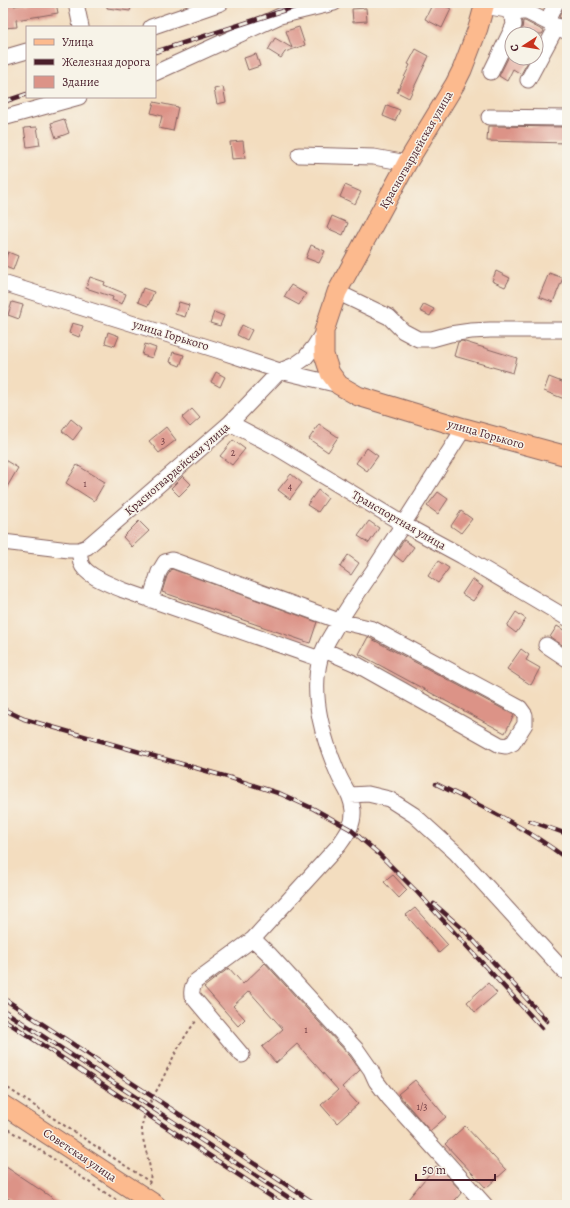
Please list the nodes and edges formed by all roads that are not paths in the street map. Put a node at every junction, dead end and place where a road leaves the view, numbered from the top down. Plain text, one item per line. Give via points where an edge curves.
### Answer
1 (76, 3) edge
2 (221, 3) edge
3 (334, 3) edge
4 (522, 3) edge
5 (556, 3) edge
6 (485, 4) edge
7 (510, 13) junction
8 (81, 26) edge
9 (154, 26) edge
10 (557, 26) edge
11 (26, 51) edge
12 (3, 58) edge
13 (491, 72) dead end
14 (156, 73) edge
15 (528, 80) dead end
16 (75, 98) edge
17 (489, 117) dead end
18 (3, 118) edge
19 (567, 118) edge
20 (299, 154) dead end
21 (407, 163) junction
22 (3, 283) edge
23 (337, 292) junction
24 (567, 330) edge
25 (324, 331) junction
26 (280, 371) junction
27 (339, 385) junction
28 (230, 423) junction
29 (464, 428) junction
30 (567, 456) edge
31 (403, 524) junction
32 (3, 542) edge
33 (79, 550) junction
34 (150, 600) junction
35 (567, 618) edge
36 (339, 621) junction
37 (546, 645) dead end
38 (322, 654) junction
39 (567, 659) edge
40 (350, 795) junction
41 (253, 939) junction
42 (564, 971) dead end
43 (242, 1055) dead end
44 (3, 1105) edge
45 (147, 1197) edge
46 (485, 1205) edge

1 - 8 lane
2 - 9 lane
3 - 14 lane via 280,16
4 - 7 lane
5 - 10 lane
6 - 7 lane
6 - 21 main road, Красногвардейская улица via 462,70
7 - 10 lane via 527,12
7 - 13 lane via 514,24
10 - 15 lane
11 - 12 lane
16 - 18 lane
17 - 19 lane
20 - 21 lane via 374,157
21 - 23 main road, Красногвардейская улица
22 - 26 lane, улица Горького
23 - 24 lane via 389,317 403,331 418,339 432,339 471,331
23 - 25 main road, улица Горького
25 - 26 lane, Красногвардейская улица via 305,358
25 - 27 main road, улица Горького via 324,355 330,373
26 - 27 lane, улица Горького
26 - 28 lane, Красногвардейская улица
27 - 29 main road, улица Горького via 358,396
28 - 31 lane, Транспортная улица via 276,447
28 - 33 lane, Красногвардейская улица via 87,547
29 - 30 main road, улица Горького
29 - 31 lane
31 - 35 lane, Транспортная улица
31 - 36 lane
32 - 33 lane
33 - 34 lane via 81,564 87,572
34 - 36 lane via 159,572 165,562 172,560
34 - 38 lane
36 - 38 lane
36 - 38 lane via 373,629 520,708 525,715 525,724 514,743 500,745 356,664
37 - 39 lane
38 - 40 lane via 317,689 318,706 327,746
40 - 41 lane via 353,811 350,829 339,845
40 - 42 lane via 368,794 389,799 414,815 456,853
41 - 43 lane via 196,980 191,990 192,996
41 - 46 lane via 357,1050 390,1098
44 - 45 main road, Советская улица

